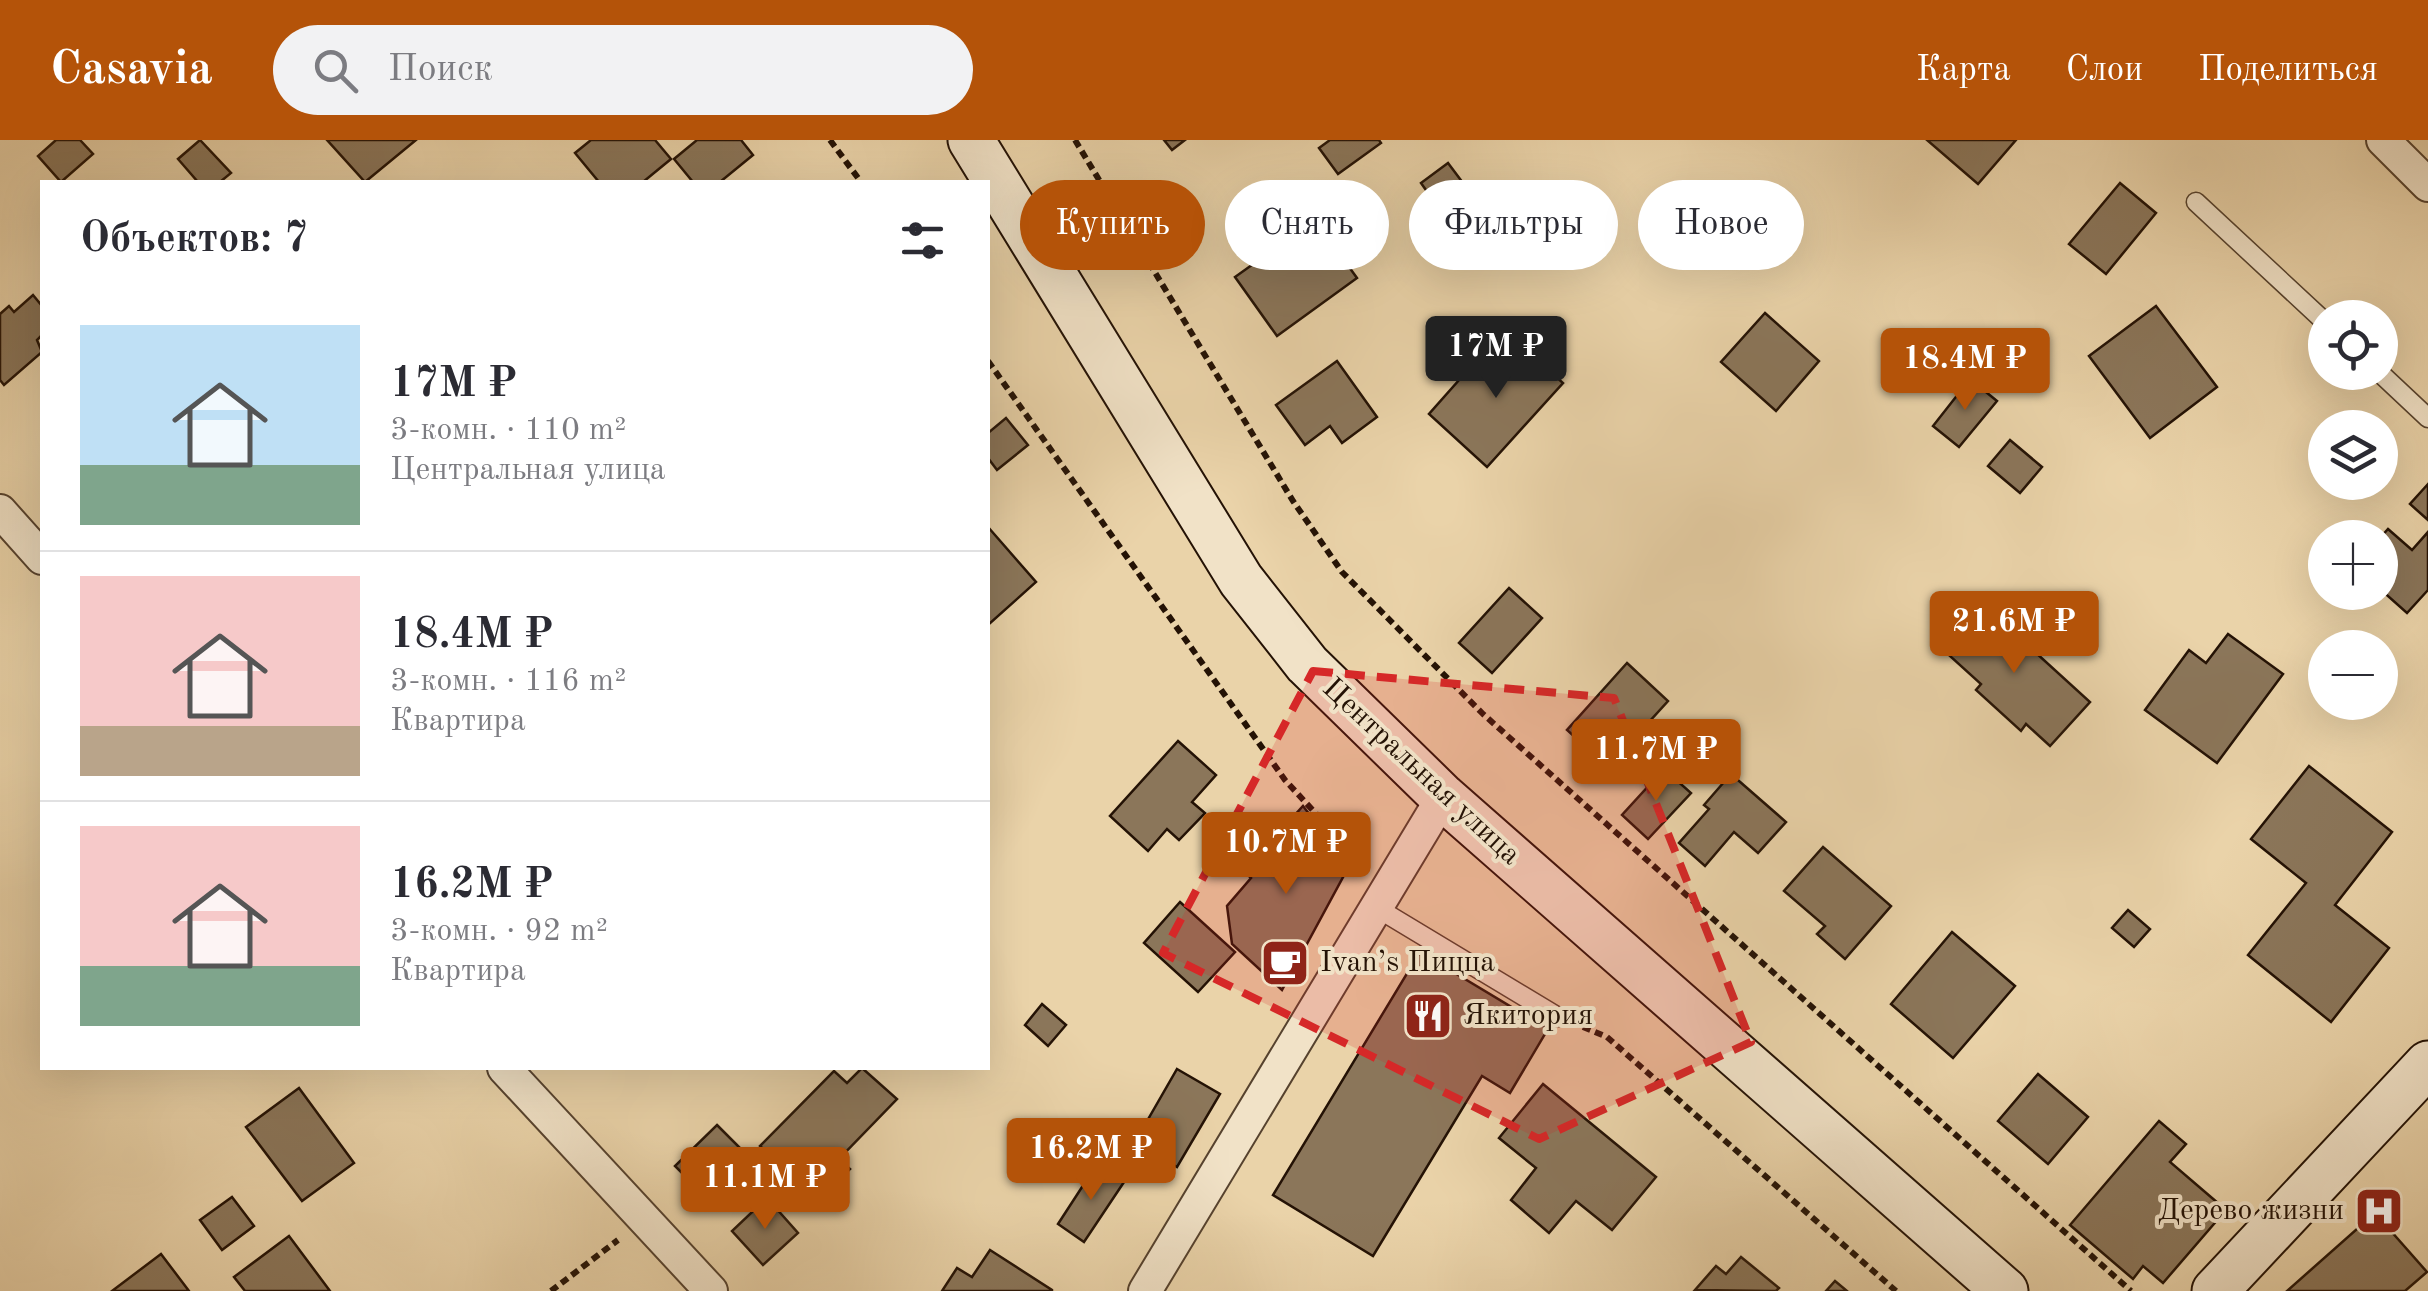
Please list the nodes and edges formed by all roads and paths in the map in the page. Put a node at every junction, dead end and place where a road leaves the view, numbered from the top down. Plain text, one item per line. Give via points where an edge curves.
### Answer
1 (830, 140) edge
2 (971, 140) edge
3 (1074, 140) edge
4 (2384, 140) edge
5 (860, 180) edge
6 (2428, 185) edge
7 (2196, 202) dead end
8 (2308, 306) edge
9 (990, 364) edge
10 (2398, 389) edge
11 (2428, 418) edge
12 (0, 511) edge
13 (40, 556) edge
14 (1443, 798) junction
15 (1382, 900) junction
16 (1558, 1017) joint
17 (2428, 1064) edge
18 (506, 1070) edge
19 (644, 1221) junction
20 (552, 1291) edge
21 (711, 1291) edge
22 (1145, 1291) edge
23 (1896, 1291) edge
24 (2005, 1291) edge
25 (2130, 1291) edge
26 (2215, 1291) edge

1 - 5 path
2 - 14 main road, Центральная улица via 1241,580 1307,664
3 - 25 path via 1342,572 1483,714
4 - 6 street
7 - 8 lane
9 - 15 path via 1285,780
10 - 11 lane
12 - 13 street
14 - 15 street
14 - 24 main road, Центральная улица
15 - 16 lane
15 - 22 street
16 - 23 path via 1607,1037
17 - 26 main road
18 - 19 street
19 - 20 path
19 - 21 street

